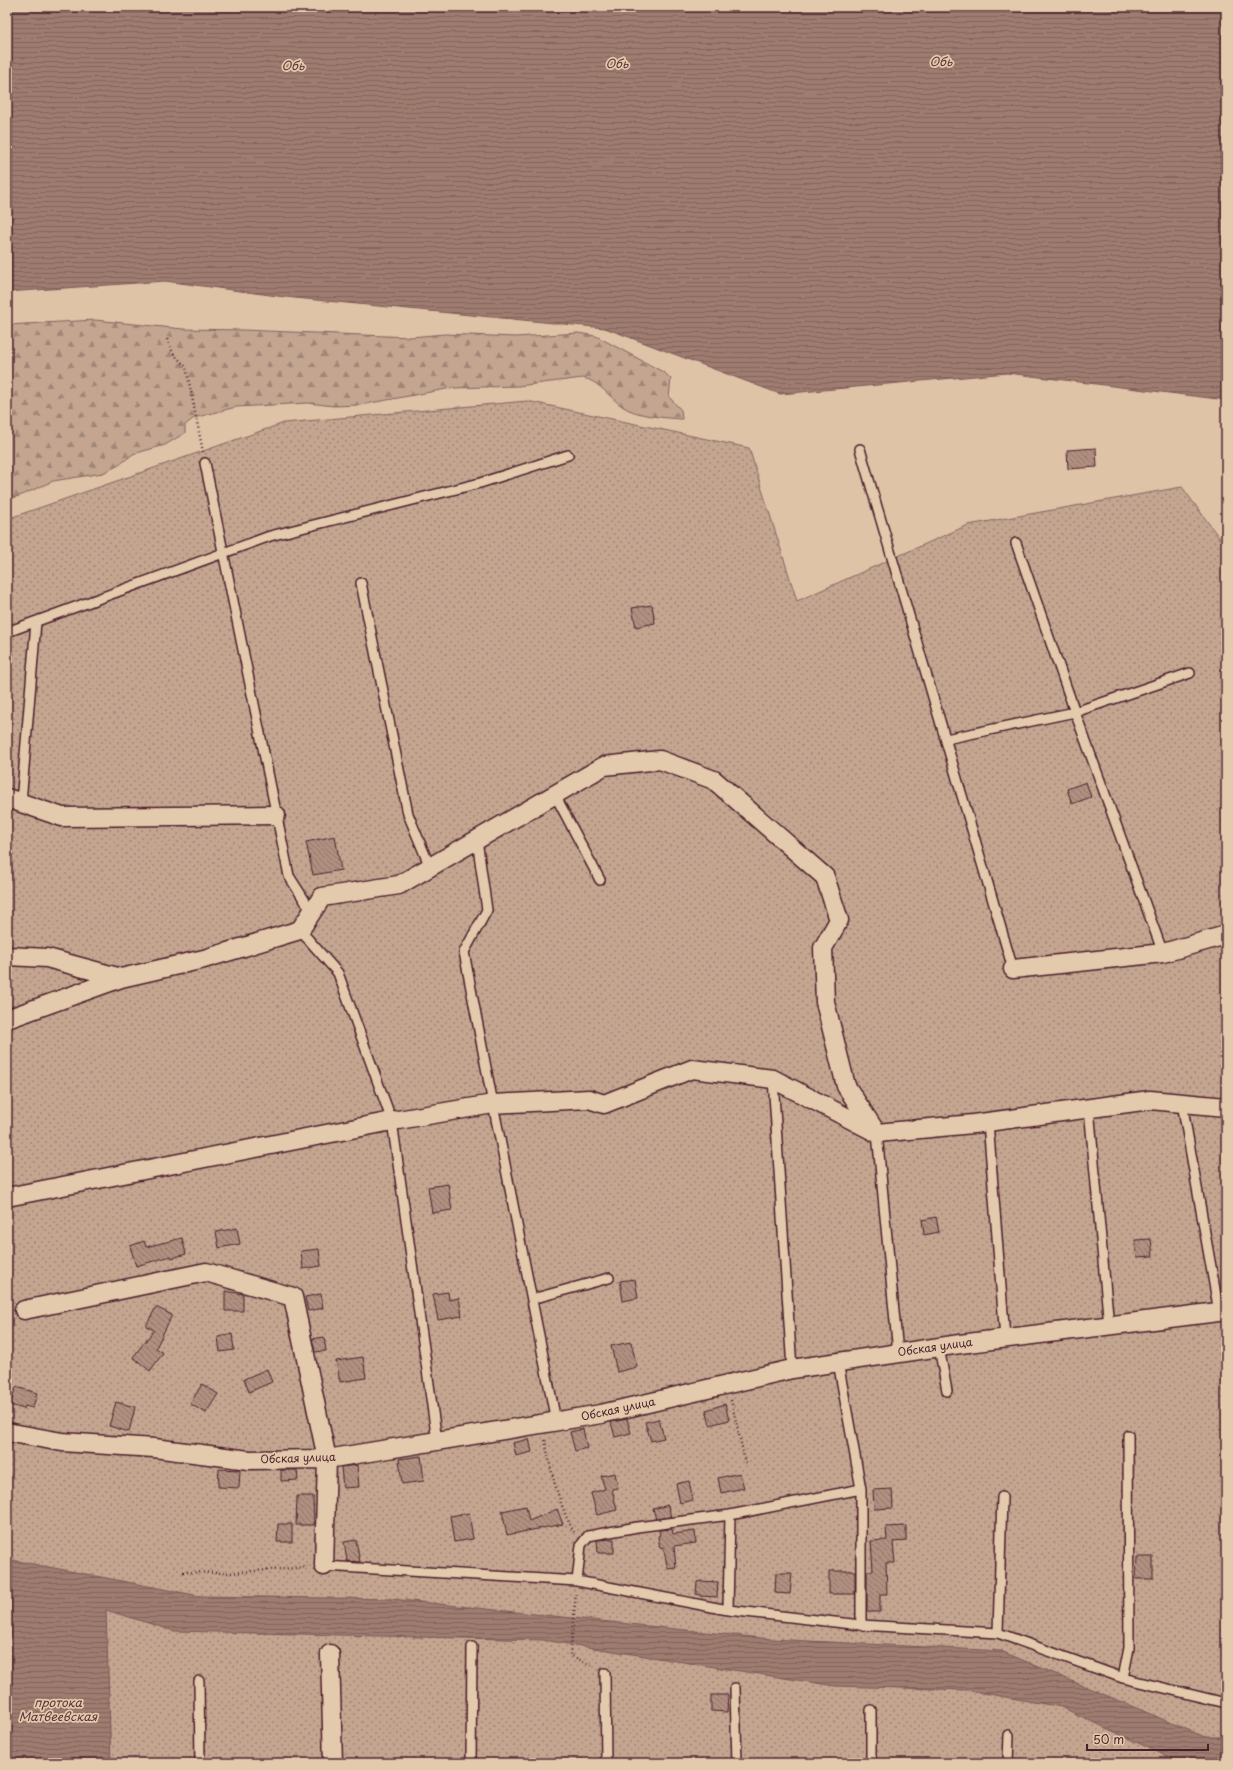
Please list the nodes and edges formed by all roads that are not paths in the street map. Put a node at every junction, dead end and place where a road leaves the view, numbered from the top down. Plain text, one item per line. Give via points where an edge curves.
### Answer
1 (860, 449) dead end
2 (568, 455) dead end
3 (205, 463) road end
4 (1016, 543) dead end
5 (224, 552) junction
6 (362, 583) dead end
7 (36, 622) junction
8 (7, 632) edge
9 (1190, 673) dead end
10 (1075, 712) junction
11 (946, 739) junction
12 (555, 795) junction
13 (14, 800) edge
14 (276, 815) junction
15 (477, 840) junction
16 (430, 868) junction
17 (600, 880) dead end
18 (312, 912) junction
19 (300, 930) junction
20 (1226, 935) edge
21 (1163, 952) junction
22 (7, 956) edge
23 (1014, 968) joint
24 (121, 978) junction
25 (7, 1019) edge
26 (773, 1079) junction
27 (1182, 1103) junction
28 (493, 1104) junction
29 (1226, 1107) edge
30 (1089, 1108) junction
31 (392, 1121) junction
32 (988, 1122) junction
33 (877, 1133) junction
34 (7, 1197) edge
35 (609, 1278) dead end
36 (532, 1300) junction
37 (24, 1310) dead end
38 (1222, 1312) edge
39 (1109, 1326) junction
40 (1005, 1338) junction
41 (939, 1347) junction
42 (898, 1353) junction
43 (838, 1362) junction
44 (792, 1368) junction
45 (947, 1391) dead end
46 (556, 1421) junction
47 (7, 1432) edge
48 (1128, 1435) dead end
49 (437, 1441) junction
50 (327, 1459) junction
51 (861, 1489) junction
52 (1002, 1497) dead end
53 (730, 1515) junction
54 (324, 1566) joint
55 (577, 1581) junction
56 (728, 1610) junction
57 (861, 1625) junction
58 (998, 1633) junction
59 (472, 1647) dead end
60 (330, 1654) dead end
61 (605, 1673) road end
62 (1123, 1678) junction
63 (199, 1680) dead end
64 (735, 1688) dead end
65 (1226, 1703) edge
66 (871, 1710) dead end
67 (1008, 1735) dead end
68 (200, 1763) edge
69 (333, 1763) edge
70 (472, 1763) edge
71 (606, 1763) edge
72 (737, 1763) edge
73 (871, 1763) edge
74 (1008, 1763) edge

1 - 11 lane
2 - 5 lane via 480,483 270,536
3 - 5 lane
4 - 10 lane
5 - 7 lane
5 - 14 lane
6 - 16 lane via 408,814
7 - 8 lane
7 - 13 lane
9 - 10 lane
10 - 11 lane
10 - 21 lane
11 - 23 lane
12 - 15 street
12 - 17 lane
12 - 33 street via 604,766 660,760 714,780 825,877 838,920 823,948 825,1002 846,1086
13 - 14 street via 62,817
14 - 18 lane via 289,876
15 - 16 street
15 - 28 lane via 487,910 464,952
16 - 18 street via 399,885 322,897
18 - 19 street
19 - 24 street via 204,959
19 - 31 lane via 338,973
20 - 21 street
21 - 23 street
22 - 24 street via 47,958
24 - 25 street
26 - 28 street via 692,1069 604,1104 589,1099
26 - 33 street
26 - 44 lane
27 - 29 street
27 - 30 street via 1150,1100
27 - 38 lane
28 - 31 street
28 - 36 lane
30 - 32 street
30 - 39 lane
31 - 34 street
31 - 49 lane
32 - 33 street
32 - 40 lane
33 - 42 lane
35 - 36 lane
36 - 46 lane
37 - 50 street via 206,1272 293,1297
38 - 39 street, Обская улица
39 - 40 street, Обская улица
40 - 41 street, Обская улица
41 - 42 street, Обская улица
41 - 45 lane
42 - 43 street, Обская улица
43 - 44 street, Обская улица
43 - 51 lane
44 - 46 street, Обская улица via 601,1414
46 - 49 street, Обская улица
47 - 50 street, Обская улица via 62,1442 154,1448 249,1460
48 - 62 lane via 1129,1648
49 - 50 street, Обская улица
50 - 54 street
51 - 53 lane
51 - 57 lane
52 - 58 lane
53 - 55 lane via 588,1536 581,1545
53 - 56 lane
54 - 55 lane
55 - 56 lane
56 - 57 lane
57 - 58 lane
58 - 62 lane
59 - 70 lane
60 - 69 street
61 - 71 lane
62 - 65 lane
63 - 68 lane
64 - 72 lane
66 - 73 lane
67 - 74 lane

